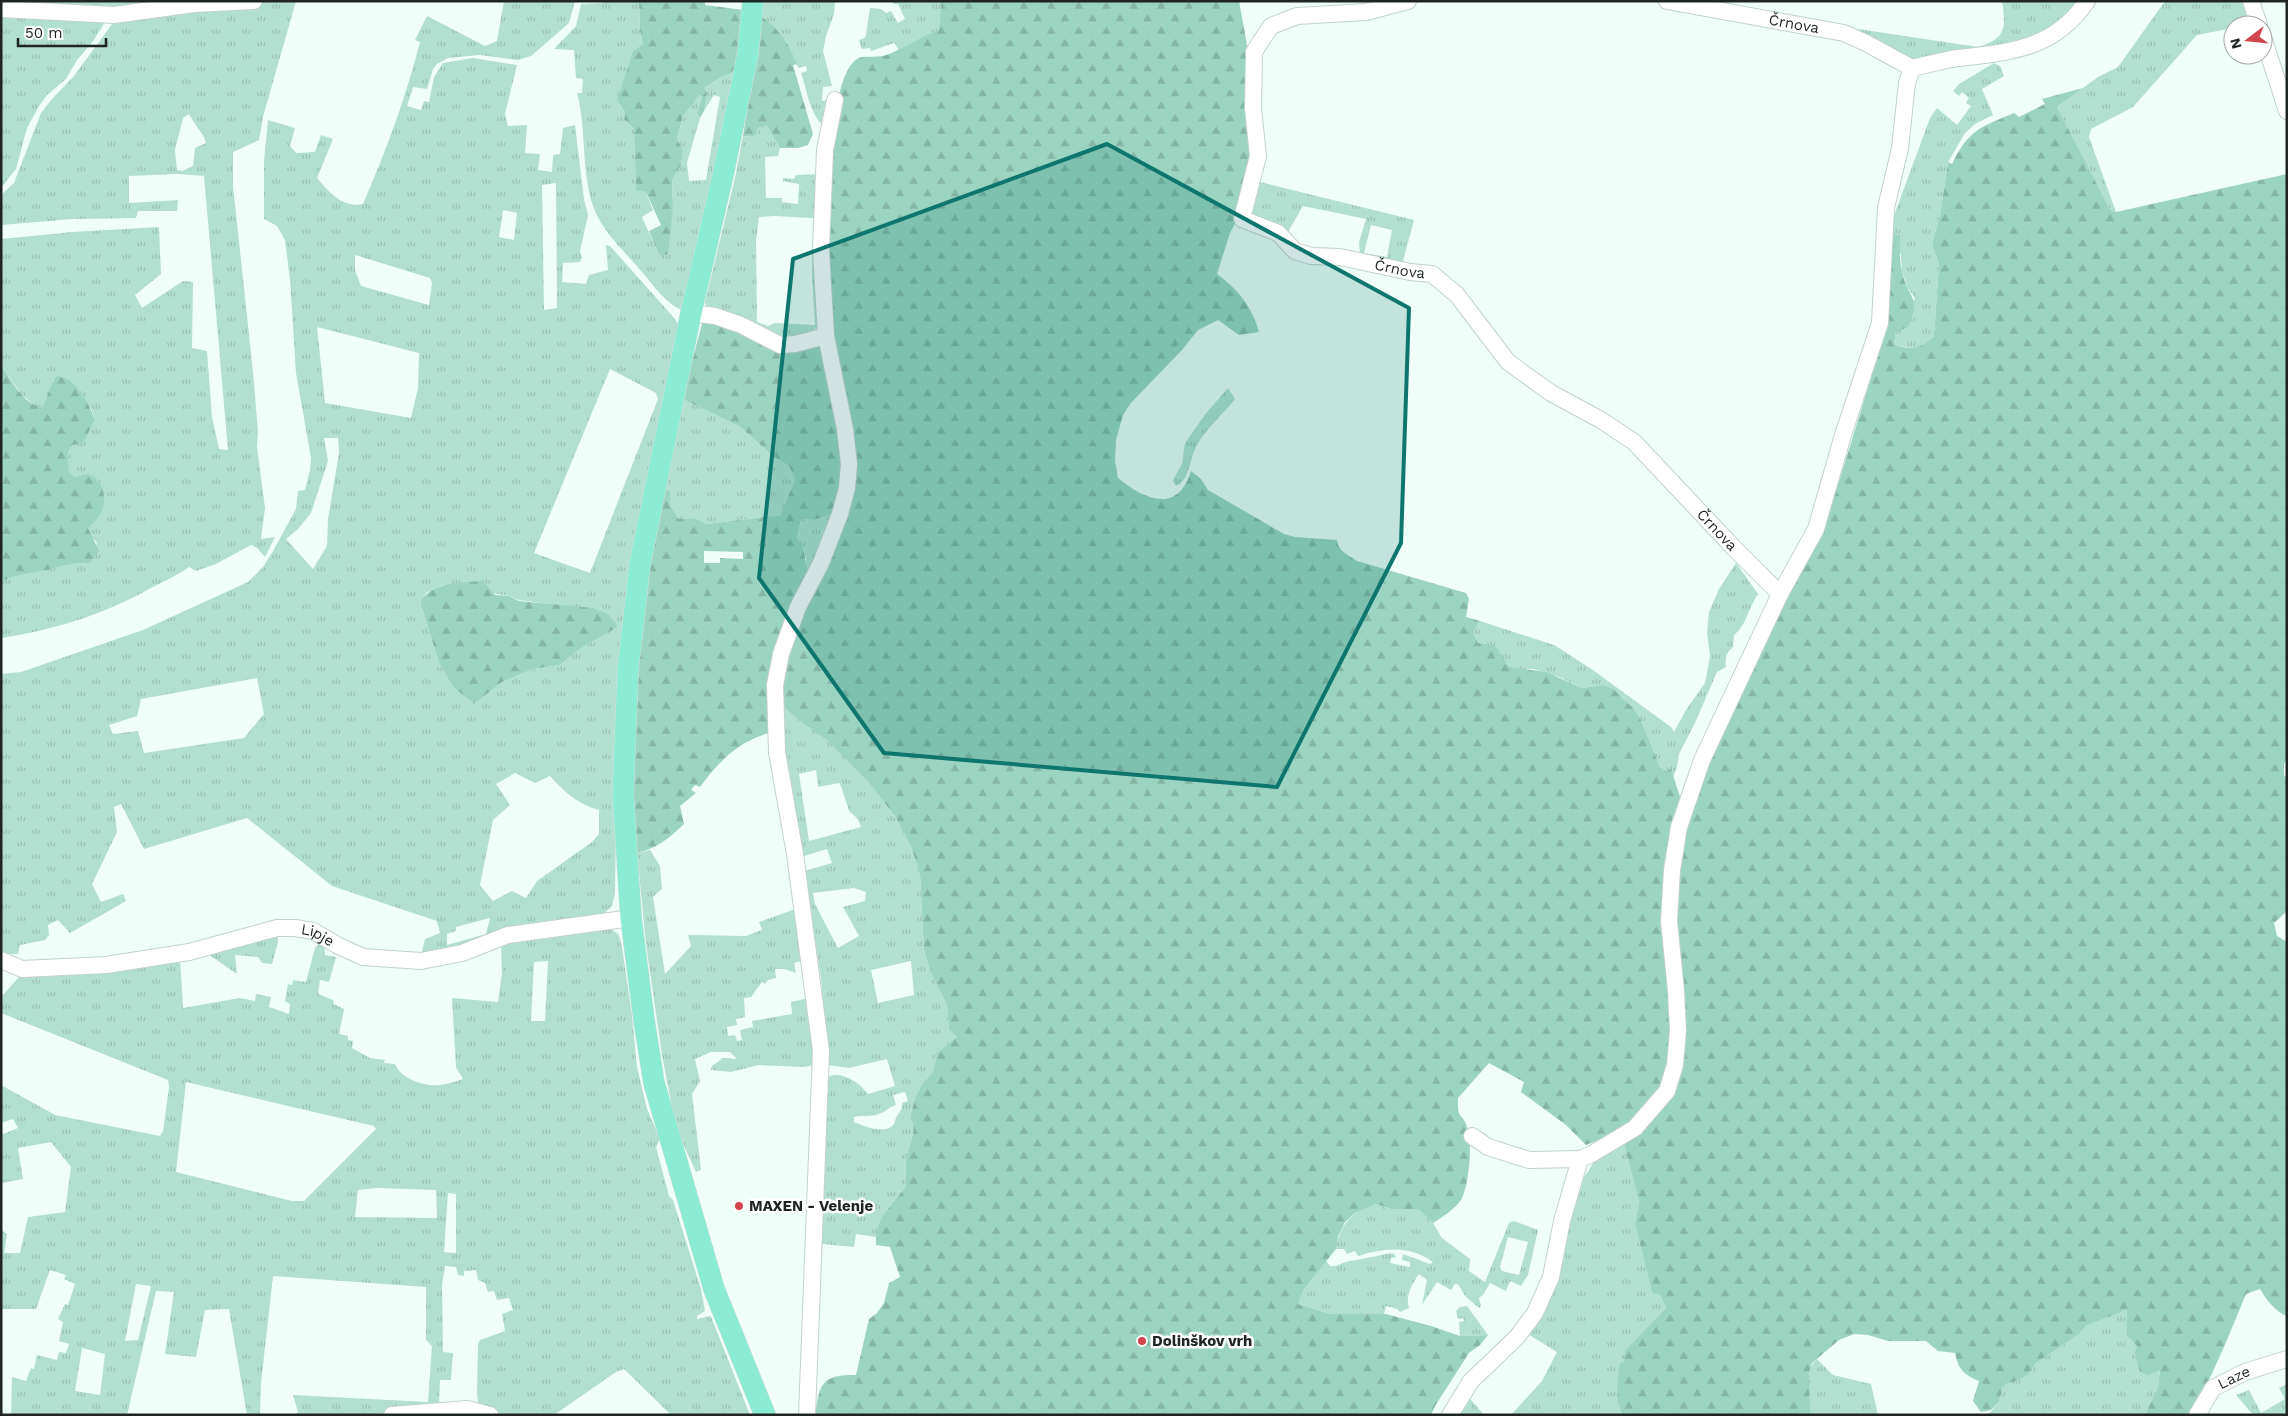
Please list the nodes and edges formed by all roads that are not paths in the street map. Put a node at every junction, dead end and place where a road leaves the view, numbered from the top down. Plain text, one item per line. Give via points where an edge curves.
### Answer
1 (254, 1) edge
2 (753, 1) edge
3 (1408, 1) edge
4 (1666, 1) edge
5 (2087, 1) edge
6 (2251, 1) edge
7 (1, 9) edge
8 (2256, 15) edge
9 (2272, 65) edge
10 (1912, 68) junction
11 (835, 100) dead end
12 (2287, 111) edge
13 (691, 313) junction
14 (826, 336) junction
15 (1780, 594) junction
16 (631, 918) junction
17 (1, 960) edge
18 (1472, 1136) dead end
19 (1580, 1158) junction
20 (2287, 1359) edge
21 (392, 1415) edge
22 (490, 1415) edge
23 (765, 1415) edge
24 (807, 1415) edge
25 (1450, 1415) edge
26 (2197, 1415) edge

1 - 7 street via 194,4 114,15
2 - 13 main road via 748,53
3 - 15 street, Črnova via 1366,12 1297,16 1271,26 1254,52 1253,108 1258,156 1242,219 1278,233 1295,251 1311,256 1340,257 1432,274 1457,295 1508,362 1551,393 1634,442
4 - 10 street, Črnova via 1844,33
5 - 10 street via 2077,16 2032,46
6 - 8 street
9 - 12 street
10 - 15 street via 1907,83 1900,148 1886,208 1880,323 1816,529
11 - 14 street via 825,150 820,250
13 - 14 street via 715,316 741,325 780,344 795,344
13 - 16 main road via 640,564 628,669 624,794
14 - 24 street via 845,429 849,464 847,488 822,563 798,607 781,654 775,685 777,752 795,854 821,1052
15 - 19 street via 1702,760 1679,827 1669,921 1678,1031 1675,1065 1667,1091 1635,1128
16 - 17 street, Lipje via 508,935 462,953 421,961 362,957 313,931 295,928 277,928 189,952 106,965 22,969
16 - 23 main road via 654,1083 714,1289
18 - 19 street via 1488,1147 1529,1160
19 - 25 street via 1550,1277 1535,1313 1517,1338 1471,1381
20 - 26 street, Laze via 2245,1372 2214,1388
21 - 22 street via 467,1409

